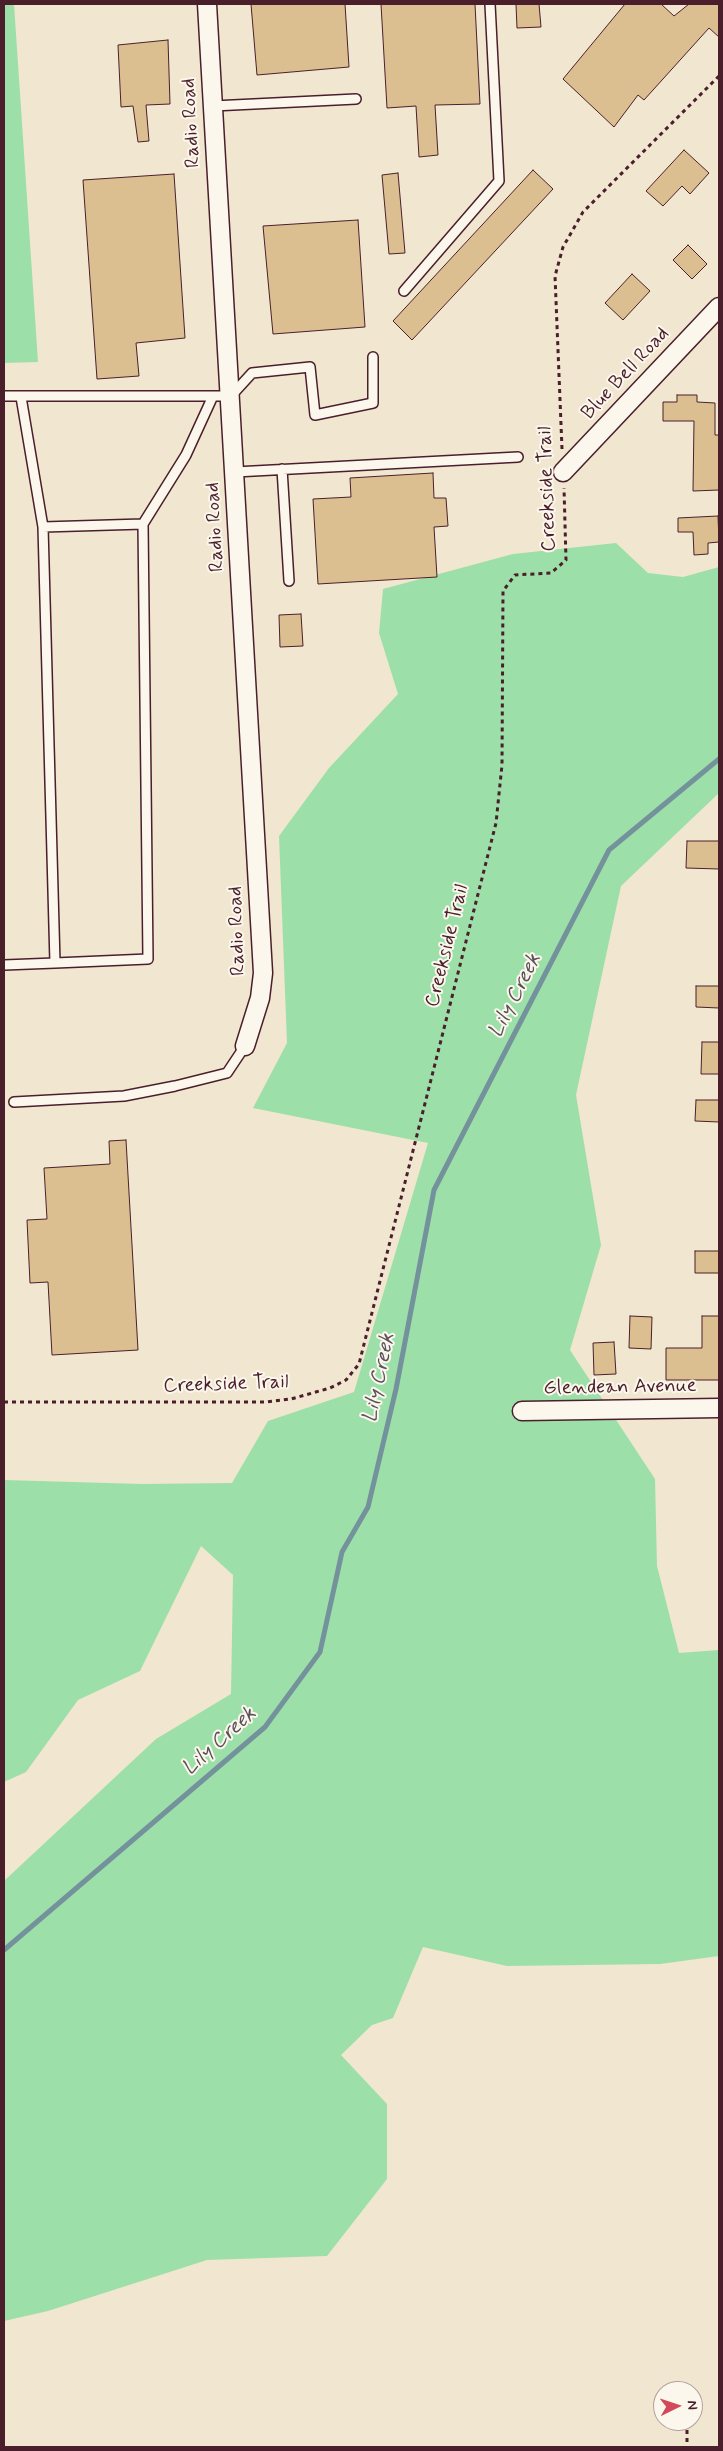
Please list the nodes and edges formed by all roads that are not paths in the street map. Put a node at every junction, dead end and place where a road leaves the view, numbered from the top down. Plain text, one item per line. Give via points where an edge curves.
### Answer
1 (207, 4) edge
2 (490, 4) edge
3 (356, 99) dead end
4 (213, 106) junction
5 (404, 291) dead end
6 (719, 306) edge
7 (373, 358) dead end
8 (4, 396) edge
9 (213, 396) junction
10 (230, 396) junction
11 (21, 397) junction
12 (518, 457) dead end
13 (282, 469) junction
14 (235, 472) junction
15 (563, 472) road end
16 (143, 524) junction
17 (43, 528) junction
18 (289, 581) dead end
19 (55, 963) junction
20 (4, 965) edge
21 (245, 1046) joint
22 (14, 1102) dead end
23 (719, 1408) edge
24 (522, 1411) dead end

1 - 4 street, Radio Road
2 - 5 lane via 499,181
3 - 4 lane
4 - 10 street, Radio Road
6 - 15 street, Blue Bell Road
7 - 10 lane via 373,403 315,415 310,367 252,373
8 - 11 lane
9 - 10 lane
9 - 11 lane
9 - 16 lane via 186,455
10 - 14 street, Radio Road
11 - 17 lane
12 - 13 lane
13 - 14 lane
13 - 18 lane
14 - 21 street, Radio Road via 262,973 260,998
16 - 17 lane
16 - 19 lane via 148,959
17 - 19 lane
19 - 20 lane
21 - 22 lane via 226,1073 175,1086 124,1096
23 - 24 street, Glendean Avenue

